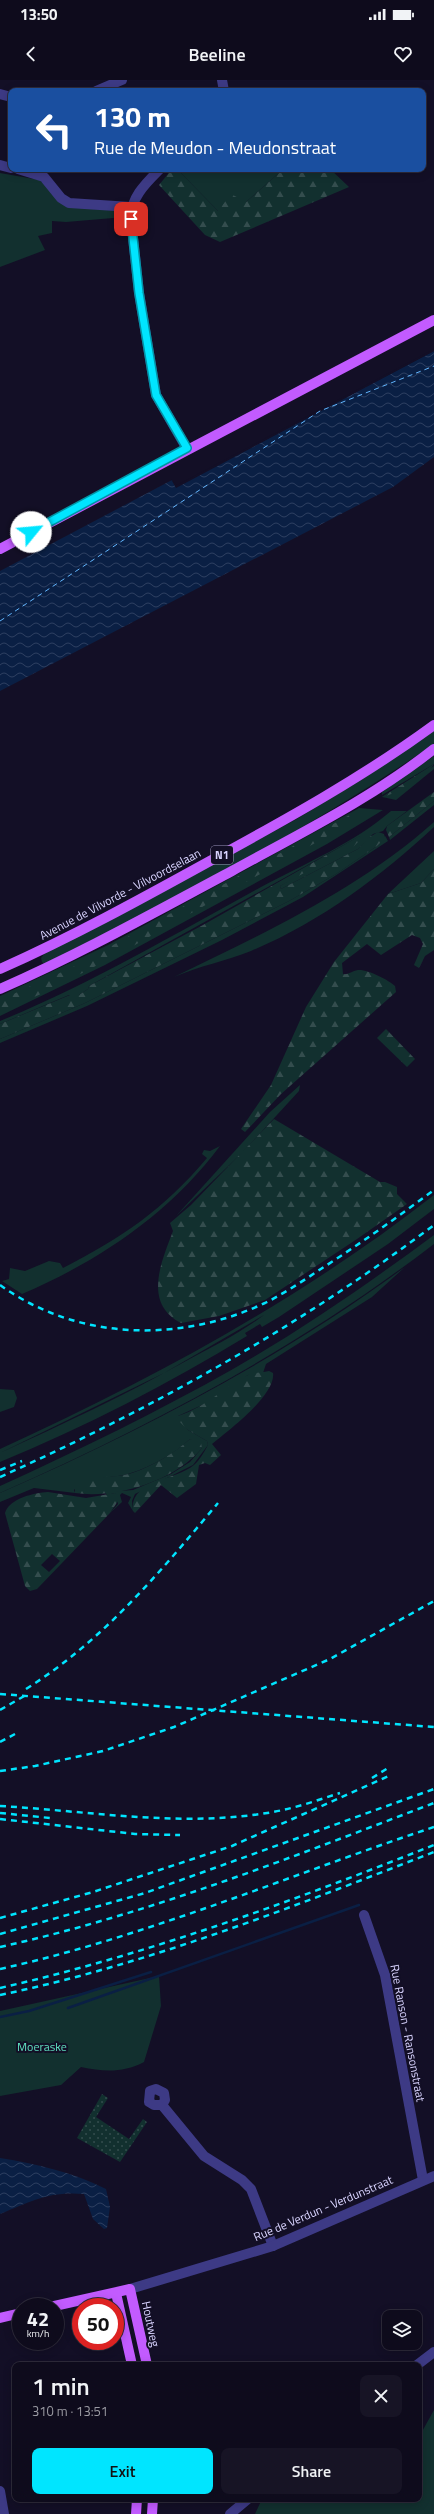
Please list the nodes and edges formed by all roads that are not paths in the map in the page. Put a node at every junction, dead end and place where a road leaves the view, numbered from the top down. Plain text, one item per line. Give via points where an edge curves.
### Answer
1 (122, 80) edge
2 (103, 88) edge
3 (31, 172) edge
4 (157, 172) edge
5 (131, 207) junction
6 (434, 320) edge
7 (187, 448) junction
8 (0, 549) edge
9 (434, 725) edge
10 (434, 749) edge
11 (0, 969) edge
12 (0, 989) edge
13 (364, 1915) dead end
14 (162, 2105) dead end
15 (434, 2176) edge
16 (423, 2180) junction
17 (273, 2246) junction
18 (130, 2290) junction
19 (116, 2293) junction
20 (64, 2304) edge
21 (12, 2315) edge
22 (0, 2318) edge
23 (434, 2352) edge
24 (131, 2362) edge
25 (146, 2362) edge
26 (421, 2362) edge
27 (0, 2491) edge
28 (137, 2502) edge
29 (153, 2502) edge
30 (244, 2502) edge
31 (4, 2514) edge
32 (136, 2514) edge
33 (152, 2514) edge
34 (230, 2514) edge

1 - 2 street
3 - 5 street via 49,181 61,198 69,203
4 - 5 street
5 - 7 street via 138,286 156,395
6 - 7 main road
7 - 8 main road
9 - 11 main road, Avenue de Vilvorde - Vilvoordselaan / N1 via 363,774 282,822 83,930
10 - 12 main road, N1 via 341,812 107,938
13 - 16 street, Rue Ranson - Ransonstraat via 385,1975
14 - 17 street via 204,2156 242,2180 251,2189
15 - 16 street, Rue de Verdun - Verdunstraat
16 - 17 street, Rue de Verdun - Verdunstraat
17 - 18 street, Rue de Verdun - Verdunstraat
18 - 19 main road
18 - 25 main road, Houtweg
19 - 20 main road
19 - 24 main road
21 - 22 main road
23 - 26 street
27 - 31 street
28 - 32 main road
29 - 33 main road
30 - 34 street

